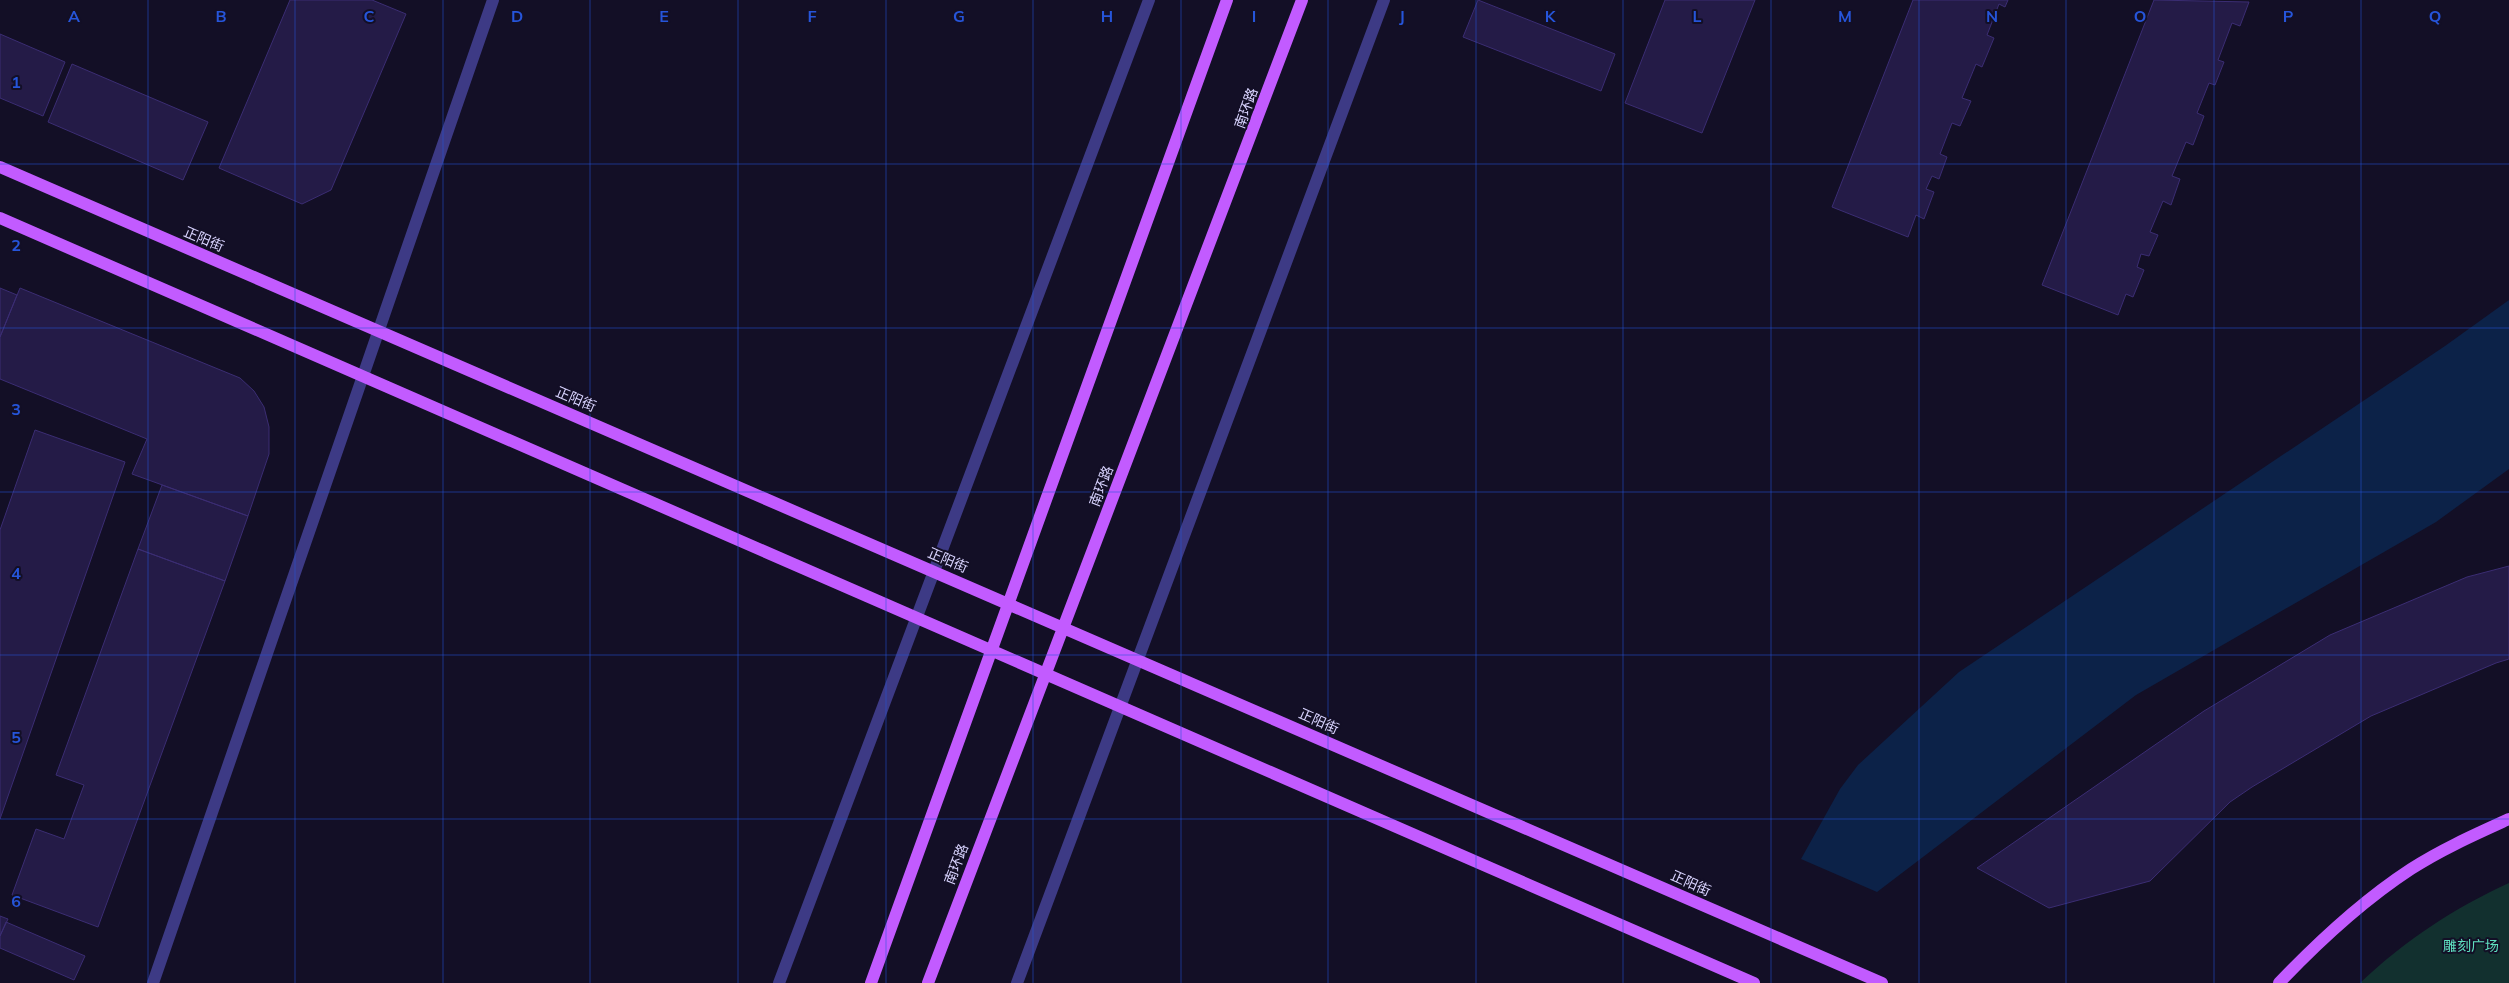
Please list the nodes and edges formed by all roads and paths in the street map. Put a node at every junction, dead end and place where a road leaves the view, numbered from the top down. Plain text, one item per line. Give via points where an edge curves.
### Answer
1 (493, 0) edge
2 (1149, 0) edge
3 (1227, 0) edge
4 (1302, 0) edge
5 (1384, 0) edge
6 (0, 167) edge
7 (0, 218) edge
8 (380, 331) junction
9 (363, 376) junction
10 (934, 571) junction
11 (1008, 602) junction
12 (916, 619) junction
13 (1064, 626) junction
14 (991, 651) junction
15 (1138, 659) junction
16 (1045, 674) junction
17 (1120, 706) junction
18 (2509, 819) edge
19 (153, 983) edge
20 (780, 983) edge
21 (871, 983) edge
22 (928, 983) edge
23 (1016, 983) edge
24 (1754, 983) edge
25 (1882, 983) edge
26 (2279, 983) edge

1 - 8 street
2 - 10 street
3 - 11 main road
4 - 13 main road, 南环路
5 - 15 street
6 - 8 main road, 正阳街
7 - 9 main road
8 - 9 street
8 - 10 main road, 正阳街
9 - 12 main road
9 - 19 street
10 - 11 main road, 正阳街
10 - 12 street
11 - 13 main road, 正阳街
11 - 14 main road
12 - 14 main road
12 - 20 street
13 - 15 main road, 正阳街
13 - 16 main road, 南环路
14 - 16 main road
14 - 21 main road
15 - 17 street
15 - 25 main road, 正阳街
16 - 17 main road
16 - 22 main road, 南环路
17 - 23 street
17 - 24 main road
18 - 26 main road via 2462,840 2411,869 2317,943

